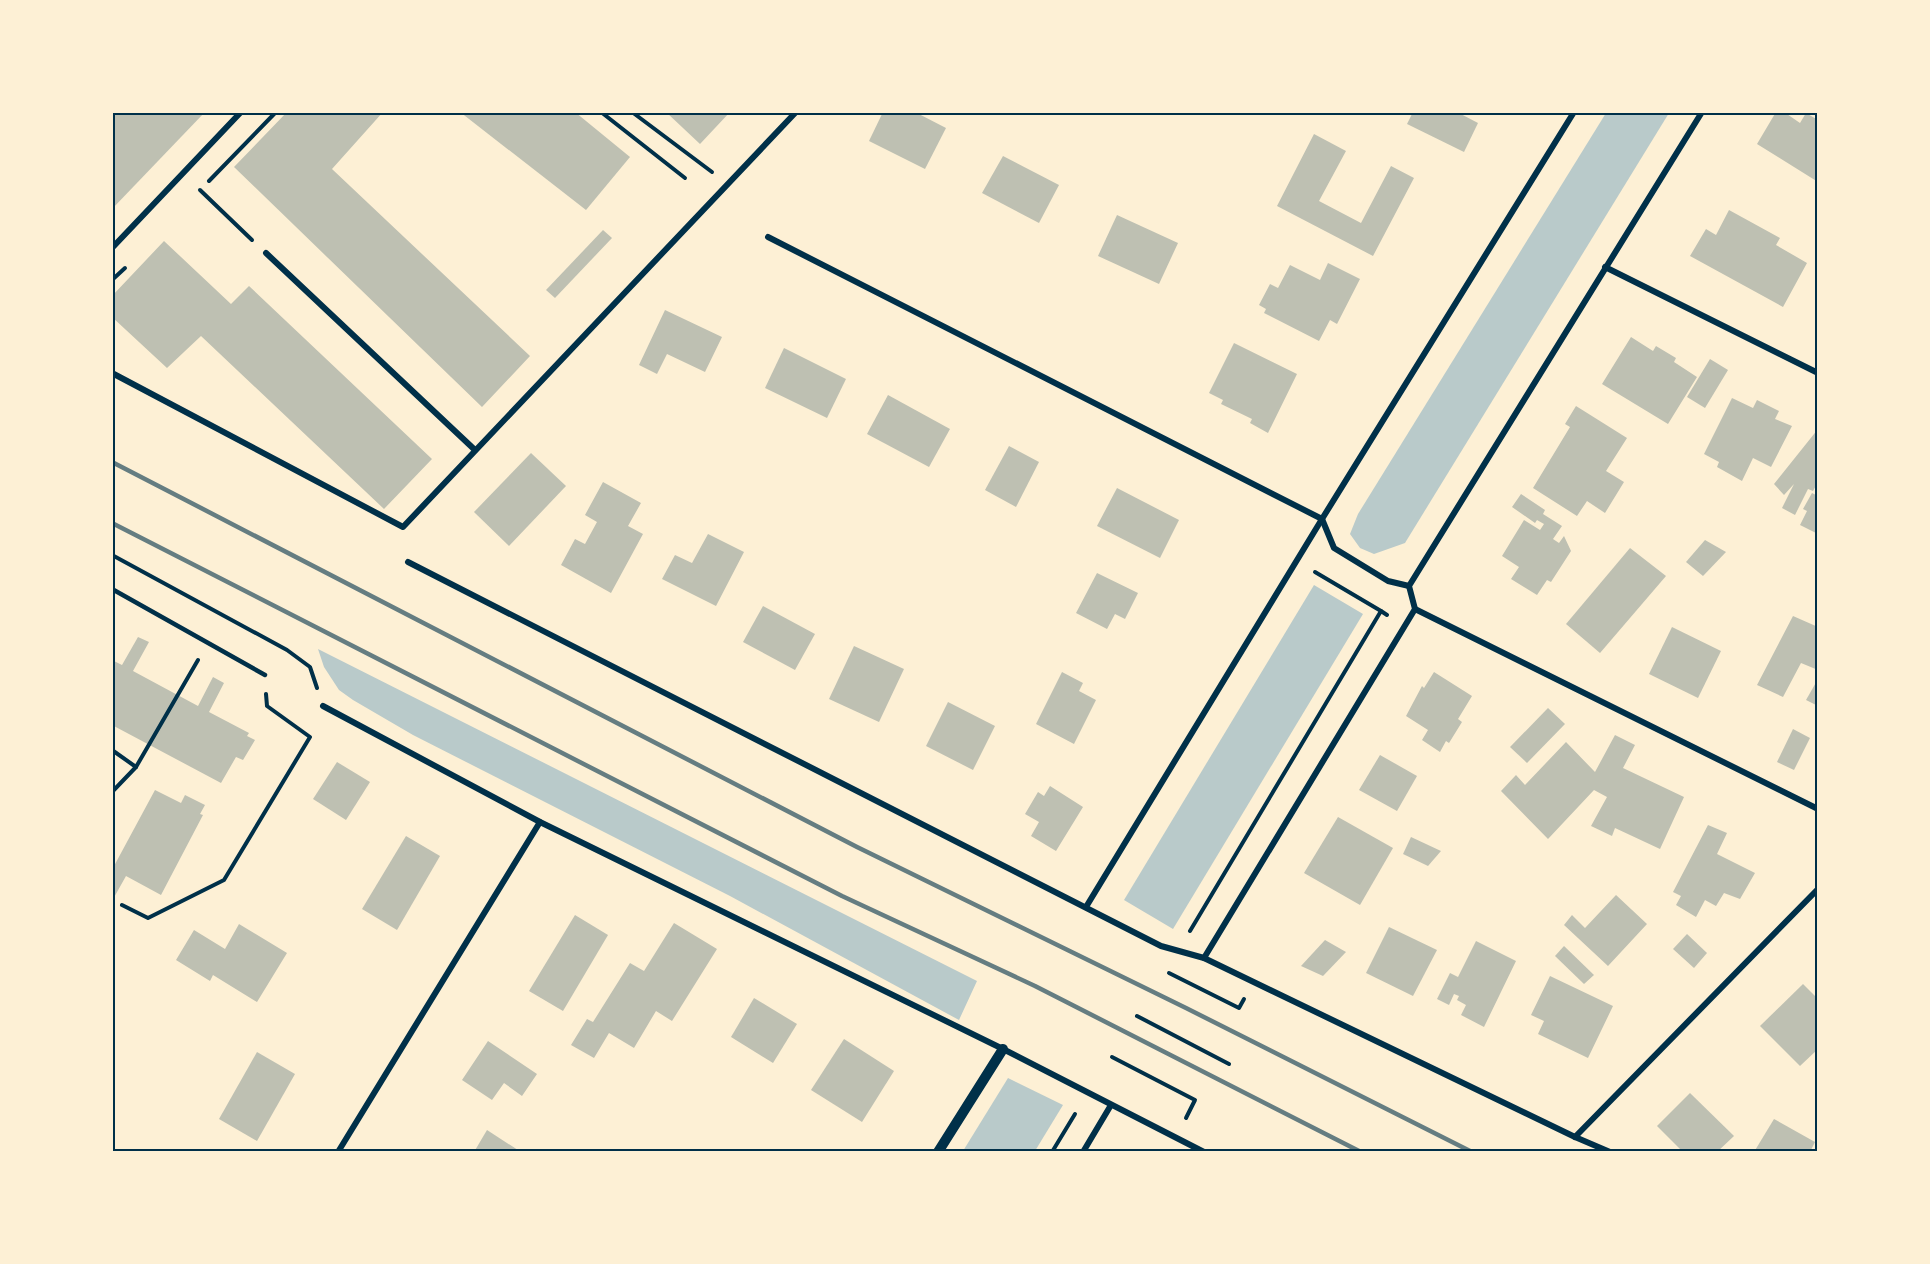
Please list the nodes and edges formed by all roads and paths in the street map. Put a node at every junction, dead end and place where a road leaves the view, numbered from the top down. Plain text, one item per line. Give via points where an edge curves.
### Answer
1 (241, 112) edge
2 (601, 112) edge
3 (632, 112) edge
4 (796, 112) edge
5 (1574, 112) edge
6 (1702, 112) edge
7 (685, 178) dead end
8 (727, 183) junction
9 (200, 190) dead end
10 (768, 237) dead end
11 (112, 248) edge
12 (266, 253) joint
13 (1605, 267) junction
14 (112, 373) edge
15 (1818, 373) edge
16 (475, 450) junction
17 (1322, 519) junction
18 (112, 555) edge
19 (1296, 561) junction
20 (408, 562) dead end
21 (1408, 586) junction
22 (112, 589) edge
23 (1415, 609) junction
24 (1381, 611) junction
25 (1405, 626) junction
26 (208, 644) junction
27 (265, 675) joint
28 (323, 705) joint
29 (112, 750) edge
30 (136, 767) junction
31 (112, 792) edge
32 (1818, 809) edge
33 (540, 822) junction
34 (1818, 889) edge
35 (122, 905) dead end
36 (1086, 908) junction
37 (1188, 934) dead end
38 (1204, 958) junction
39 (1166, 971) dead end
40 (1239, 1008) dead end
41 (1137, 1016) dead end
42 (1003, 1049) junction
43 (1112, 1057) dead end
44 (1229, 1064) dead end
45 (1195, 1100) dead end
46 (1112, 1105) junction
47 (1075, 1114) dead end
48 (1575, 1137) junction
49 (338, 1152) edge
50 (938, 1152) edge
51 (1052, 1152) edge
52 (1083, 1152) edge
53 (1204, 1152) edge
54 (1610, 1152) edge

1 - 11 street
2 - 7 path
3 - 8 path
4 - 8 street
5 - 17 street
6 - 13 street
8 - 16 street
9 - 12 path
10 - 17 street
12 - 16 street
13 - 15 street
13 - 21 street
14 - 16 street via 403,526
17 - 19 street
17 - 21 street via 1334,548 1388,580
18 - 28 path via 287,650 310,667
19 - 24 path
19 - 36 street
20 - 36 street
21 - 23 street
22 - 26 lane
23 - 25 street
23 - 32 street
24 - 25 path
24 - 37 path
25 - 38 street
26 - 27 lane
26 - 30 path
27 - 35 path via 267,706 310,737 224,880 148,918
28 - 33 street
29 - 30 path
30 - 31 path
33 - 42 street
33 - 49 street
34 - 48 street
36 - 38 street via 1161,946
38 - 48 street
39 - 40 path
41 - 44 path
42 - 46 street
42 - 50 street
43 - 45 path
46 - 52 street
46 - 53 street
47 - 51 path
48 - 54 street

